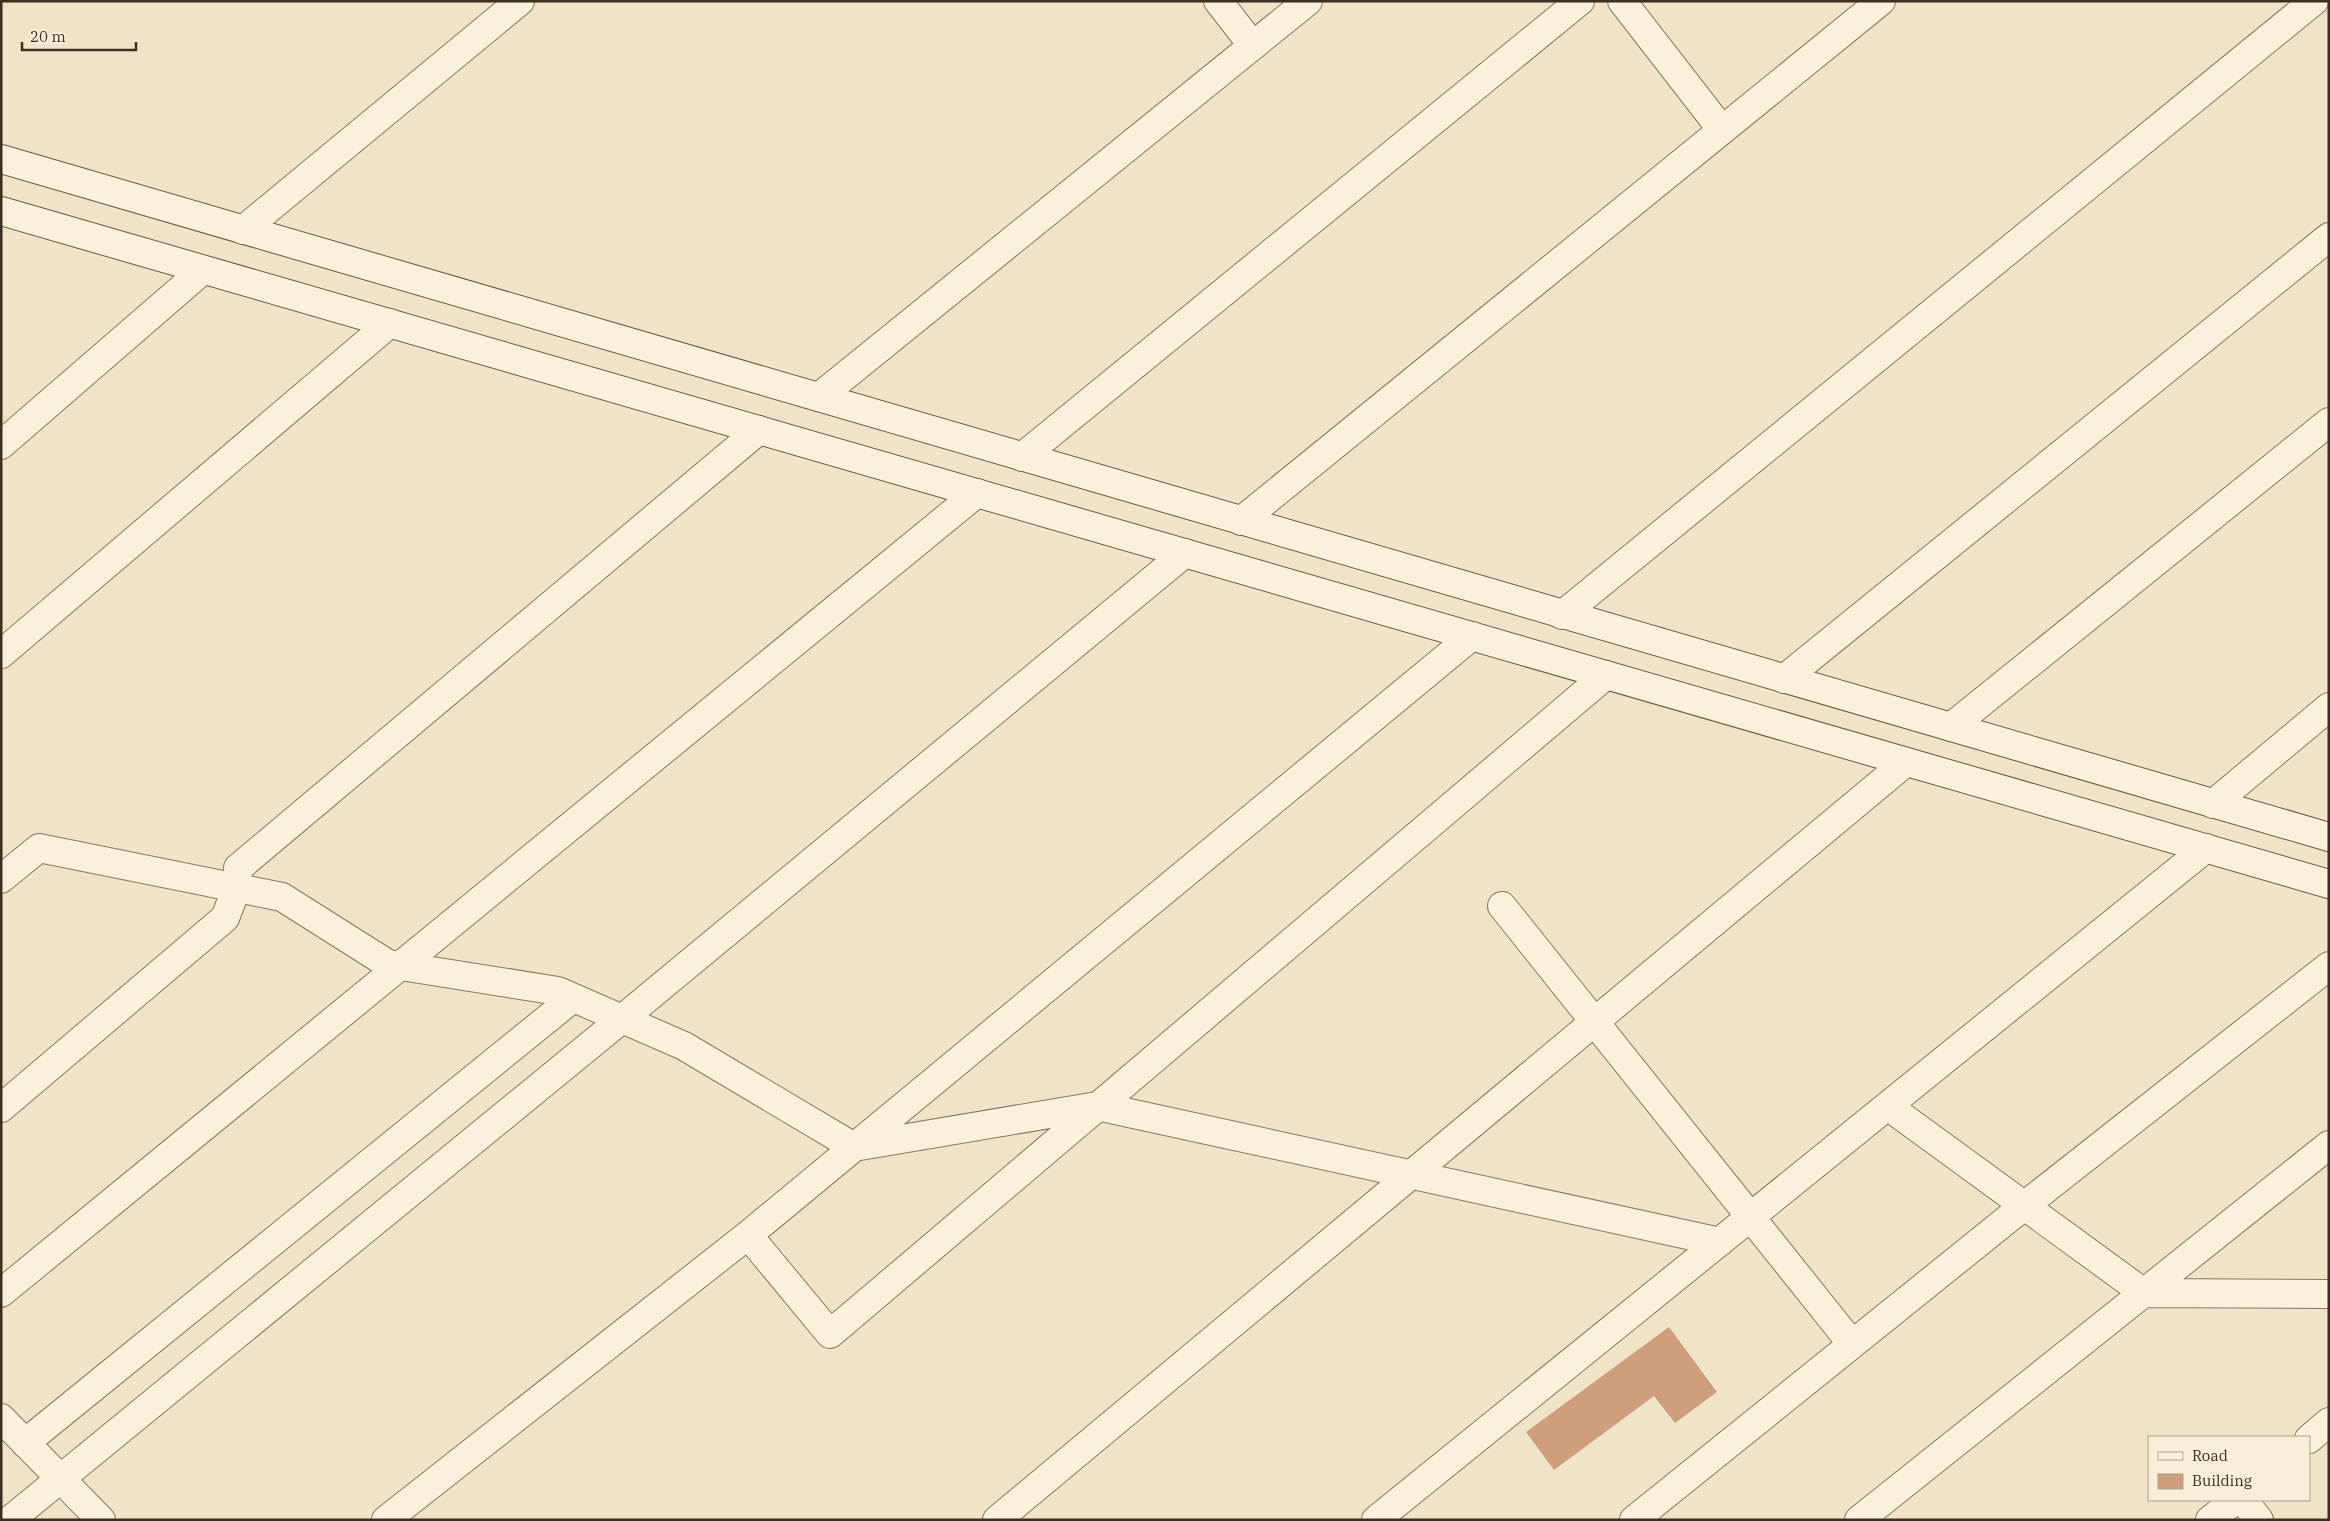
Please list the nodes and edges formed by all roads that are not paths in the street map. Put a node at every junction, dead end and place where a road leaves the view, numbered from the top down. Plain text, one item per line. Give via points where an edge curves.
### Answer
1 (520, 1) edge
2 (1218, 1) edge
3 (1308, 1) edge
4 (1580, 1) edge
5 (1622, 1) edge
6 (1880, 1) edge
7 (2301, 5) edge
8 (1253, 46) junction
9 (1722, 130) junction
10 (1, 159) edge
11 (1, 211) edge
12 (243, 230) junction
13 (2329, 237) edge
14 (204, 270) junction
15 (390, 323) junction
16 (820, 397) junction
17 (2329, 422) edge
18 (759, 430) junction
19 (1, 445) edge
20 (1022, 457) junction
21 (977, 493) junction
22 (1241, 521) junction
23 (1184, 553) junction
24 (1562, 614) junction
25 (1472, 636) junction
26 (1, 654) edge
27 (1606, 675) junction
28 (1784, 679) junction
29 (2329, 707) edge
30 (1951, 727) junction
31 (1906, 762) junction
32 (2213, 804) junction
33 (2329, 837) edge
34 (2206, 848) junction
35 (1, 879) edge
36 (2329, 884) edge
37 (237, 887) junction
38 (1502, 906) dead end
39 (402, 966) junction
40 (2329, 966) edge
41 (573, 998) junction
42 (622, 1019) junction
43 (1595, 1022) junction
44 (1097, 1106) junction
45 (1889, 1107) junction
46 (1, 1108) edge
47 (2329, 1145) edge
48 (854, 1147) junction
49 (1412, 1174) junction
50 (2024, 1206) junction
51 (1752, 1217) junction
52 (748, 1235) junction
53 (1720, 1242) junction
54 (1, 1293) edge
55 (2144, 1293) junction
56 (2329, 1294) edge
57 (1852, 1344) junction
58 (1, 1418) edge
59 (2329, 1422) edge
60 (2310, 1438) edge
61 (25, 1443) junction
62 (60, 1479) junction
63 (2234, 1501) edge
64 (2244, 1501) edge
65 (10, 1520) edge
66 (101, 1520) edge
67 (386, 1520) edge
68 (997, 1520) edge
69 (1376, 1520) edge
70 (1634, 1520) edge
71 (1859, 1520) edge
72 (2210, 1520) edge
73 (2259, 1520) edge

1 - 12 street
2 - 8 street
3 - 8 street
4 - 20 street
5 - 9 street
6 - 9 street
7 - 24 street
8 - 16 street
9 - 22 street
10 - 12 street
11 - 14 street
12 - 16 street
13 - 28 street
14 - 15 street
14 - 19 street
15 - 18 street
15 - 26 street
16 - 20 street
17 - 30 street
18 - 21 street
18 - 37 street via 238,868
20 - 22 street
21 - 23 street
21 - 39 street
22 - 24 street
23 - 25 street
23 - 42 street
24 - 28 street
25 - 27 street
25 - 48 street
27 - 31 street
27 - 44 street
28 - 30 street
29 - 32 street
30 - 32 street
31 - 34 street
31 - 43 street
32 - 33 street
34 - 36 street
34 - 45 street
35 - 37 street via 39,848
37 - 39 street via 282,897 388,964
37 - 46 street via 225,918
38 - 43 street
39 - 41 street via 558,991
39 - 54 street
40 - 50 street
41 - 42 street
41 - 61 street
42 - 48 street via 684,1046
42 - 62 street
43 - 49 street
43 - 51 street
44 - 48 street
44 - 49 street
44 - 52 street via 830,1334
45 - 50 street
45 - 51 street
47 - 55 street
48 - 52 street
49 - 53 street
49 - 68 street
50 - 55 street
50 - 57 street
51 - 53 street
51 - 57 street
52 - 67 street
53 - 69 street
55 - 56 street
55 - 71 street
57 - 70 street
58 - 61 street
59 - 60 street
61 - 62 street
62 - 65 street
62 - 66 street
63 - 72 street
64 - 73 street

